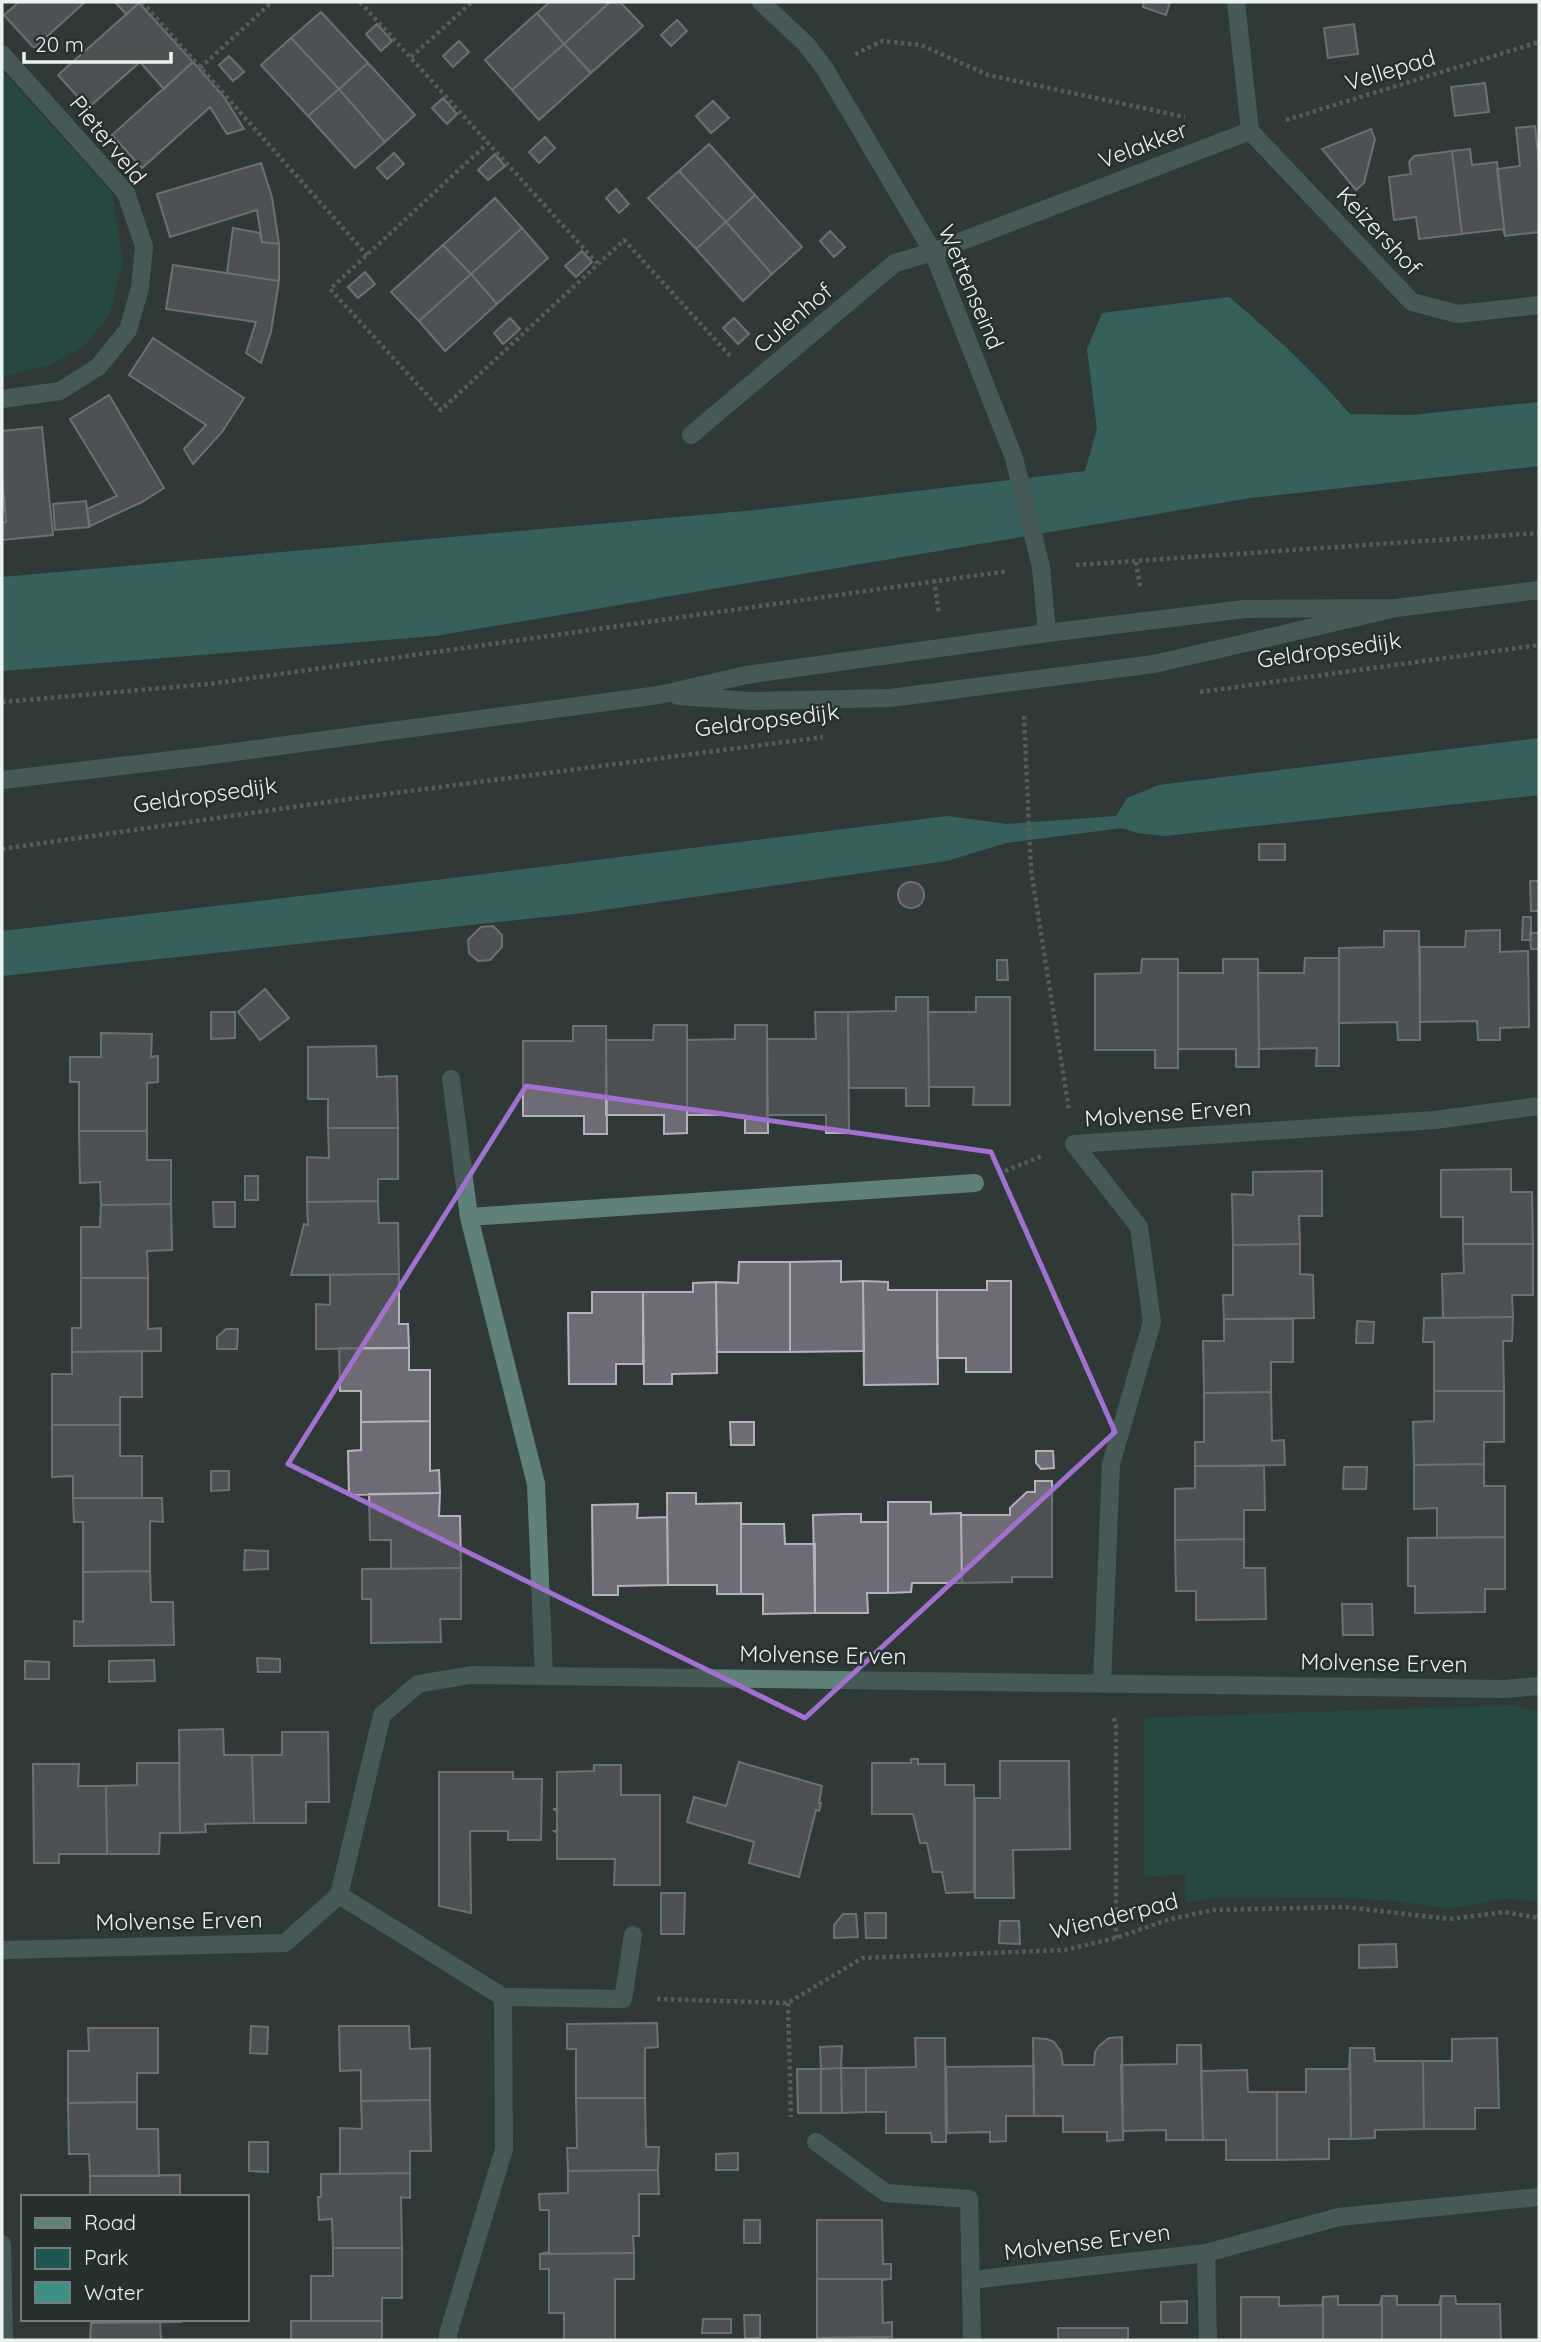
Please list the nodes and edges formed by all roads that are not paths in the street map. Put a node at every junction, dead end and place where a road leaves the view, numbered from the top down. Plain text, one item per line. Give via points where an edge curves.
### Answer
1 (761, 2) edge
2 (1236, 2) edge
3 (2, 54) edge
4 (1250, 131) junction
5 (933, 252) junction
6 (1539, 305) edge
7 (2, 399) edge
8 (691, 435) dead end
9 (1539, 590) edge
10 (1396, 608) junction
11 (1047, 633) junction
12 (659, 695) junction
13 (2, 780) edge
14 (451, 1079) dead end
15 (1539, 1106) edge
16 (975, 1182) road end
17 (469, 1217) junction
18 (544, 1676) junction
19 (1102, 1684) junction
20 (1539, 1686) edge
21 (339, 1895) junction
22 (633, 1935) dead end
23 (2, 1950) edge
24 (503, 1997) junction
25 (816, 2142) road end
26 (1539, 2197) edge
27 (2, 2244) edge
28 (1206, 2253) junction
29 (972, 2280) junction
30 (4, 2340) edge
31 (448, 2340) edge
32 (972, 2340) edge
33 (1208, 2340) edge

1 - 5 street, Wettenseind via 806,44 825,69
2 - 4 street
3 - 7 street, Pieterveld via 125,193 144,246 140,288 128,330 98,367 60,391
4 - 5 street, Velakker
4 - 6 street, Keizershof via 1412,302 1458,314
5 - 8 street, Culenhof via 895,263
5 - 11 street, Wettenseind via 1014,458 1041,567
9 - 10 street, Geldropsedijk
10 - 11 street, Geldropsedijk via 1245,609
10 - 12 street, Geldropsedijk via 1154,664 890,698 751,701
11 - 12 street, Geldropsedijk via 746,675
12 - 13 street, Geldropsedijk
14 - 17 street
15 - 19 street, Molvense Erven via 1435,1120 1074,1143 1139,1227 1152,1322 1111,1464
16 - 17 street
17 - 18 street via 536,1484
18 - 19 street, Molvense Erven
18 - 21 street, Molvense Erven via 471,1675 418,1684 382,1715
19 - 20 street, Molvense Erven
21 - 23 street, Molvense Erven via 285,1943
21 - 24 street
22 - 24 street via 623,1998
24 - 31 street via 504,2149
25 - 29 street, Molvense Erven via 886,2193 969,2199
26 - 28 street, Molvense Erven via 1339,2217
27 - 30 street
28 - 29 street, Molvense Erven
28 - 33 street
29 - 32 street, Molvense Erven

